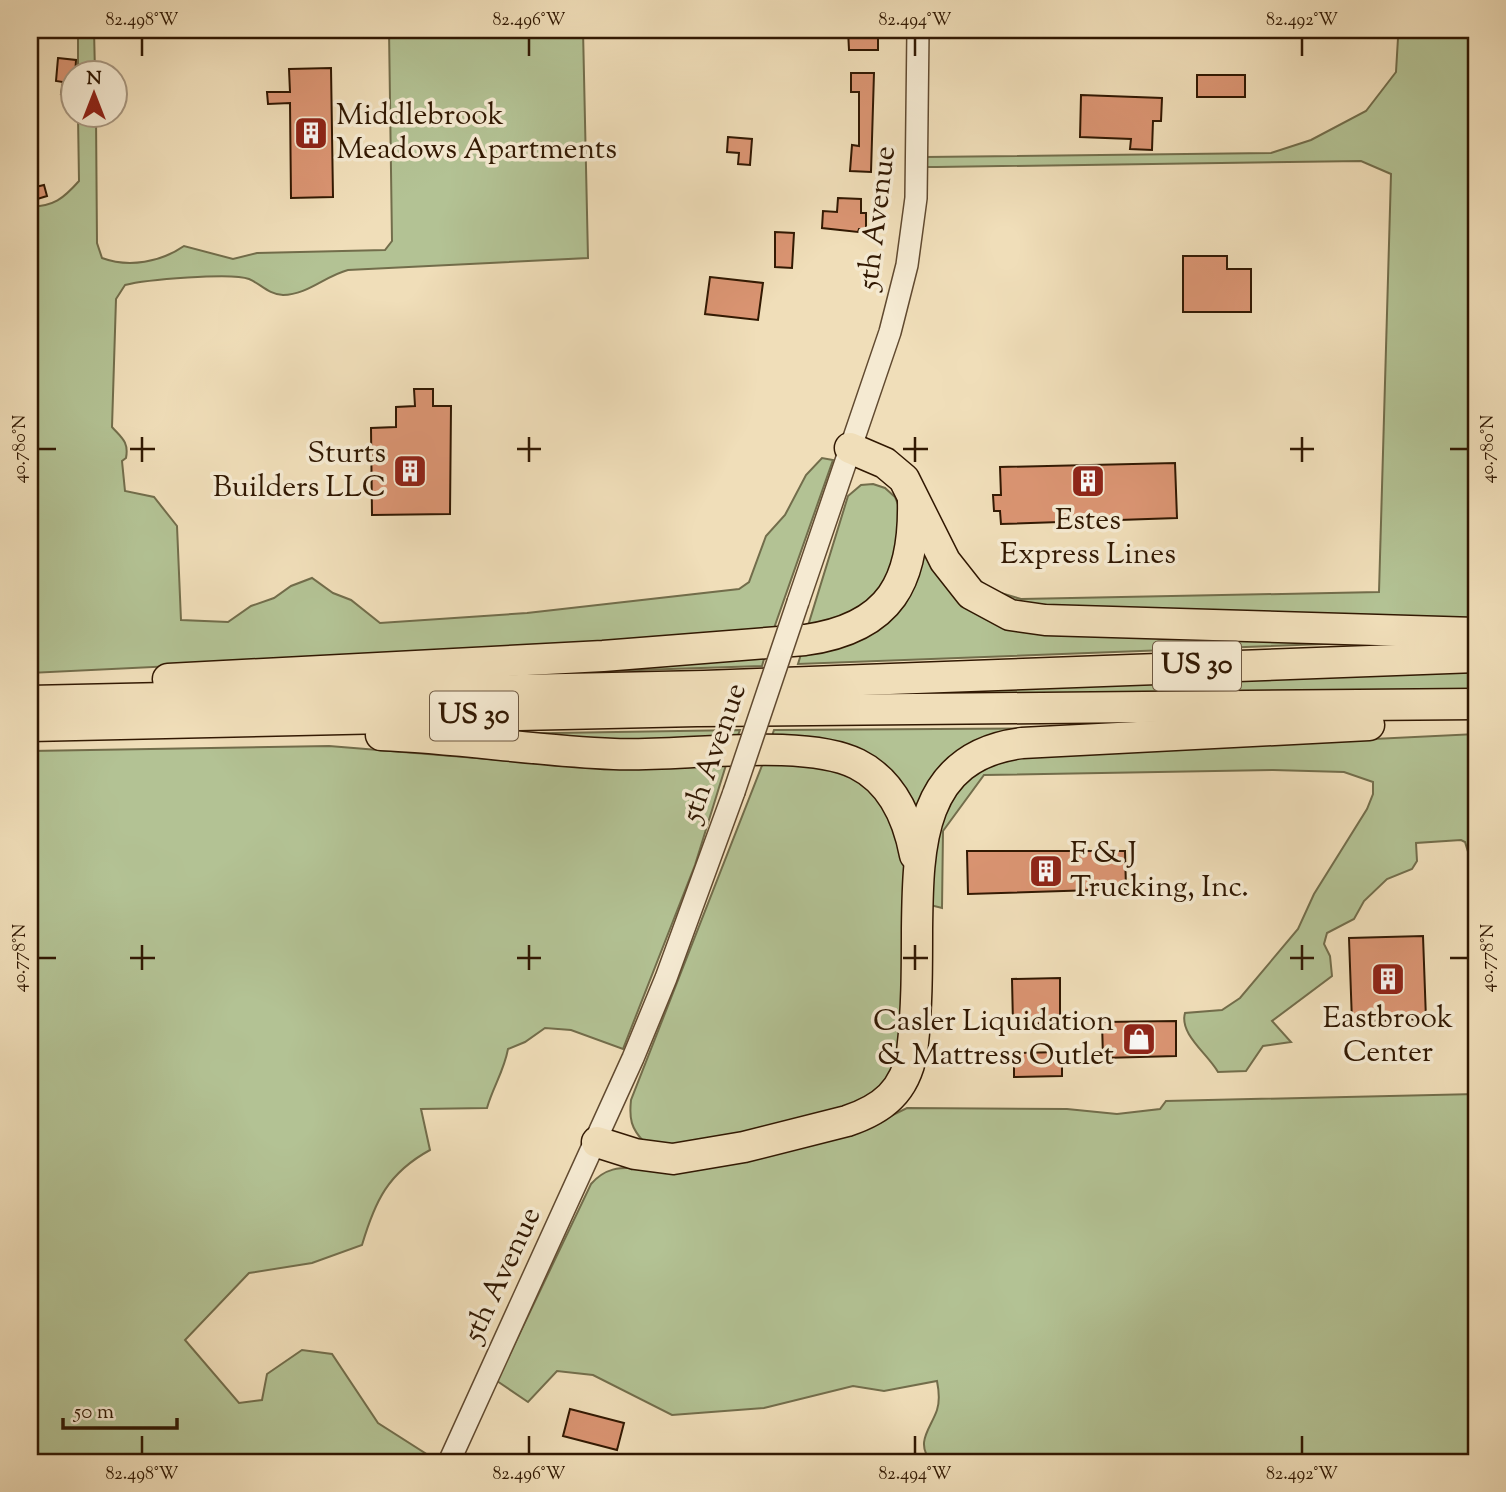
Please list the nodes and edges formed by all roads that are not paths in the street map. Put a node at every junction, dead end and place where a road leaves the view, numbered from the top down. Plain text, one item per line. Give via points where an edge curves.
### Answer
1 (918, 30) edge
2 (850, 448) junction
3 (913, 500) junction
4 (1476, 633) edge
5 (1476, 657) edge
6 (30, 689) edge
7 (30, 701) edge
8 (1476, 704) edge
9 (1476, 720) edge
10 (30, 728) edge
11 (918, 865) junction
12 (597, 1142) junction
13 (449, 1462) edge

1 - 2 street, 5th Avenue via 916,198 907,265
2 - 3 highway via 892,467 904,479
2 - 12 street, 5th Avenue, bridge via 734,792 666,978
3 - 4 highway via 962,586 1010,615 1045,620
3 - 6 highway via 912,554 895,592 865,622 822,638 603,656
5 - 7 highway, US 30 via 704,686
8 - 10 highway, US 30 via 697,711
9 - 11 highway via 998,747 965,764 937,794
10 - 11 highway via 65,737 375,734 619,754 822,753 858,765 889,791 905,817
11 - 12 highway via 913,1039 906,1076 892,1098 847,1121 691,1157 655,1158
12 - 13 street, 5th Avenue

